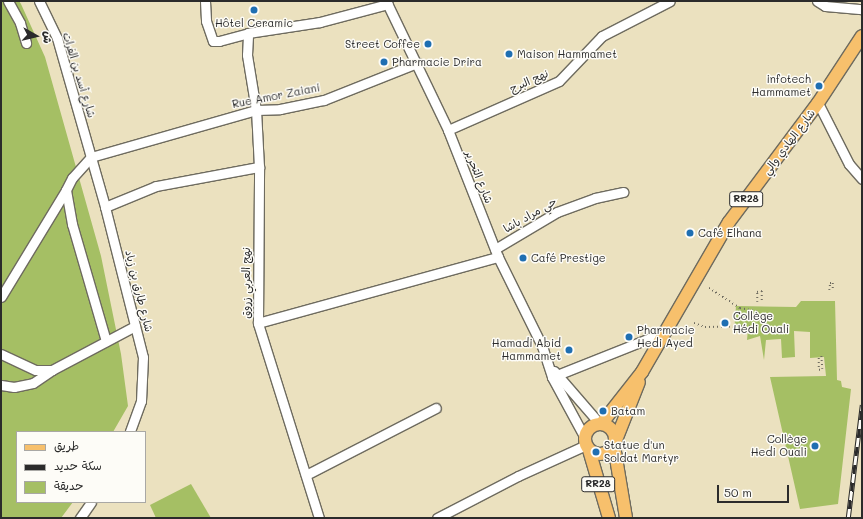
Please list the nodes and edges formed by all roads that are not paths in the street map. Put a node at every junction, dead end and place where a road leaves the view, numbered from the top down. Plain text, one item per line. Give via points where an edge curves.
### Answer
1 (8, 1) edge
2 (39, 1) edge
3 (205, 1) edge
4 (670, 1) edge
5 (817, 1) edge
6 (387, 2) edge
7 (862, 9) edge
8 (248, 33) junction
9 (862, 36) edge
10 (26, 43) dead end
11 (417, 63) junction
12 (818, 103) junction
13 (256, 110) junction
14 (448, 130) junction
15 (91, 157) junction
16 (259, 167) junction
17 (862, 179) edge
18 (66, 190) junction
19 (623, 192) dead end
20 (105, 207) junction
21 (497, 253) junction
22 (1, 297) edge
23 (258, 324) junction
24 (135, 326) junction
25 (665, 332) junction
26 (106, 341) junction
27 (1, 354) edge
28 (52, 370) junction
29 (642, 372) junction
30 (554, 376) junction
31 (1, 385) edge
32 (436, 408) dead end
33 (600, 423) junction
34 (130, 431) edge
35 (615, 443) junction
36 (587, 444) junction
37 (306, 475) junction
38 (90, 503) edge
39 (80, 518) edge
40 (319, 518) edge
41 (436, 518) edge
42 (609, 518) edge
43 (626, 518) edge

1 - 10 street via 20,22
2 - 15 street, شارع أسد بن الفرات via 57,38
3 - 8 street via 206,21 213,41 219,42
4 - 14 street, نهج البرج via 602,36 559,80
5 - 7 street via 825,6
6 - 8 street via 320,22
6 - 11 street, شارع التحرير
8 - 13 street, نهج العربي زروق via 248,66
9 - 12 main road, شارع الهادي والي / RR28
11 - 13 street, Rue Amor Zaiani via 324,100 280,109
11 - 14 street, شارع التحرير
12 - 17 street via 849,164
12 - 25 main road, شارع الهادي والي / RR28 via 729,222
13 - 15 street, Rue Amor Zaiani
13 - 16 street, نهج العربي زروق
14 - 21 street, شارع التحرير
15 - 18 street via 72,178
15 - 20 street, شارع طارق بن زياد
16 - 20 street via 156,186
16 - 23 street, نهج العربي زروق
18 - 22 street
18 - 26 street via 72,224
19 - 21 street, حي مراد باشا via 596,198 557,212
20 - 24 street, شارع طارق بن زياد
21 - 23 street, حي مراد باشا
21 - 30 street, شارع التحرير
23 - 37 street, نهج العربي زروق
24 - 26 street
24 - 34 street, شارع طارق بن زياد via 143,357 143,376 140,401
25 - 29 main road, شارع الهادي والي / RR28
25 - 30 street
26 - 28 street
27 - 28 street via 36,370
28 - 31 street via 33,383 14,387
29 - 33 main road, شارع الهادي والي / RR28
29 - 35 main road, شارع الهادي والي / RR28
30 - 33 street, شارع التحرير
30 - 36 street, شارع التحرير
32 - 37 street
33 - 35 main road, RR28 via 612,429
33 - 36 main road, RR28 via 589,428
35 - 36 main road via 605,454 600,455
35 - 43 main road, RR28
36 - 41 street
36 - 42 main road, RR28
37 - 40 street, نهج العربي زروق
38 - 39 street

